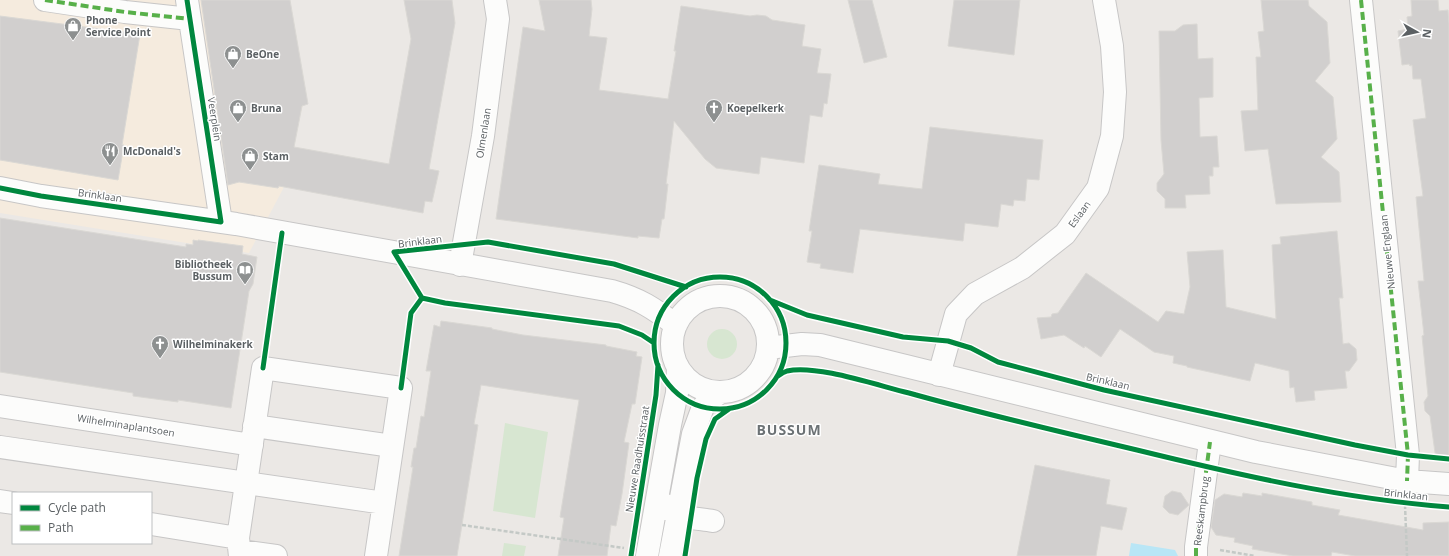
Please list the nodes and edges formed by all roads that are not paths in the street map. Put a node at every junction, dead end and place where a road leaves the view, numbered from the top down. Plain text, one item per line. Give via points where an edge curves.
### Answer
1 (45, 0) edge
2 (495, 0) edge
3 (1104, 0) edge
4 (1361, 0) edge
5 (189, 9) edge
6 (0, 188) edge
7 (221, 222) junction
8 (460, 265) junction
9 (676, 325) junction
10 (768, 348) junction
11 (678, 367) junction
12 (939, 375) junction
13 (721, 392) junction
14 (0, 406) edge
15 (253, 436) junction
16 (1210, 442) junction
17 (392, 446) junction
18 (0, 447) edge
19 (661, 480) junction
20 (1407, 481) junction
21 (246, 483) junction
22 (1449, 484) edge
23 (0, 501) edge
24 (12, 503) edge
25 (384, 503) junction
26 (677, 515) junction
27 (712, 521) dead end
28 (152, 524) edge
29 (240, 548) edge
30 (1196, 551) edge
31 (647, 554) edge
32 (276, 556) edge
33 (376, 556) edge
34 (670, 556) edge

1 - 5 street via 125,12
2 - 8 street, Olmenlaan via 498,19 484,128
3 - 12 street, Eslaan via 1112,46 1115,92 1112,136 1098,188 1065,234 1022,268 974,294 956,314
4 - 20 street, Nieuwe Englaan via 1408,454
5 - 7 street, Veerplein
6 - 7 street, Brinklaan
7 - 8 street, Brinklaan
8 - 9 street, Brinklaan via 612,291 633,297
9 - 10 street via 683,313 694,303 708,297 737,299 751,306 761,318 767,332
9 - 11 street via 672,339
10 - 12 street, Brinklaan via 802,344 820,346
10 - 13 street via 765,362 748,384 735,390
11 - 13 street via 689,381 704,390
11 - 19 street via 677,393
12 - 16 street, Brinklaan
13 - 26 street via 703,407 693,434
14 - 15 street, Wilhelminaplantsoen
15 - 17 street, Wilhelminaplantsoen
15 - 17 street via 263,368 401,388
15 - 21 street
16 - 20 street, Brinklaan
16 - 30 street, Reeskampbrug
17 - 25 street
18 - 21 street
19 - 26 street via 663,499
19 - 31 street
20 - 22 street, Brinklaan
21 - 25 street
21 - 29 street
23 - 24 street
25 - 33 street
26 - 27 street
26 - 34 street
28 - 29 street
29 - 32 street

